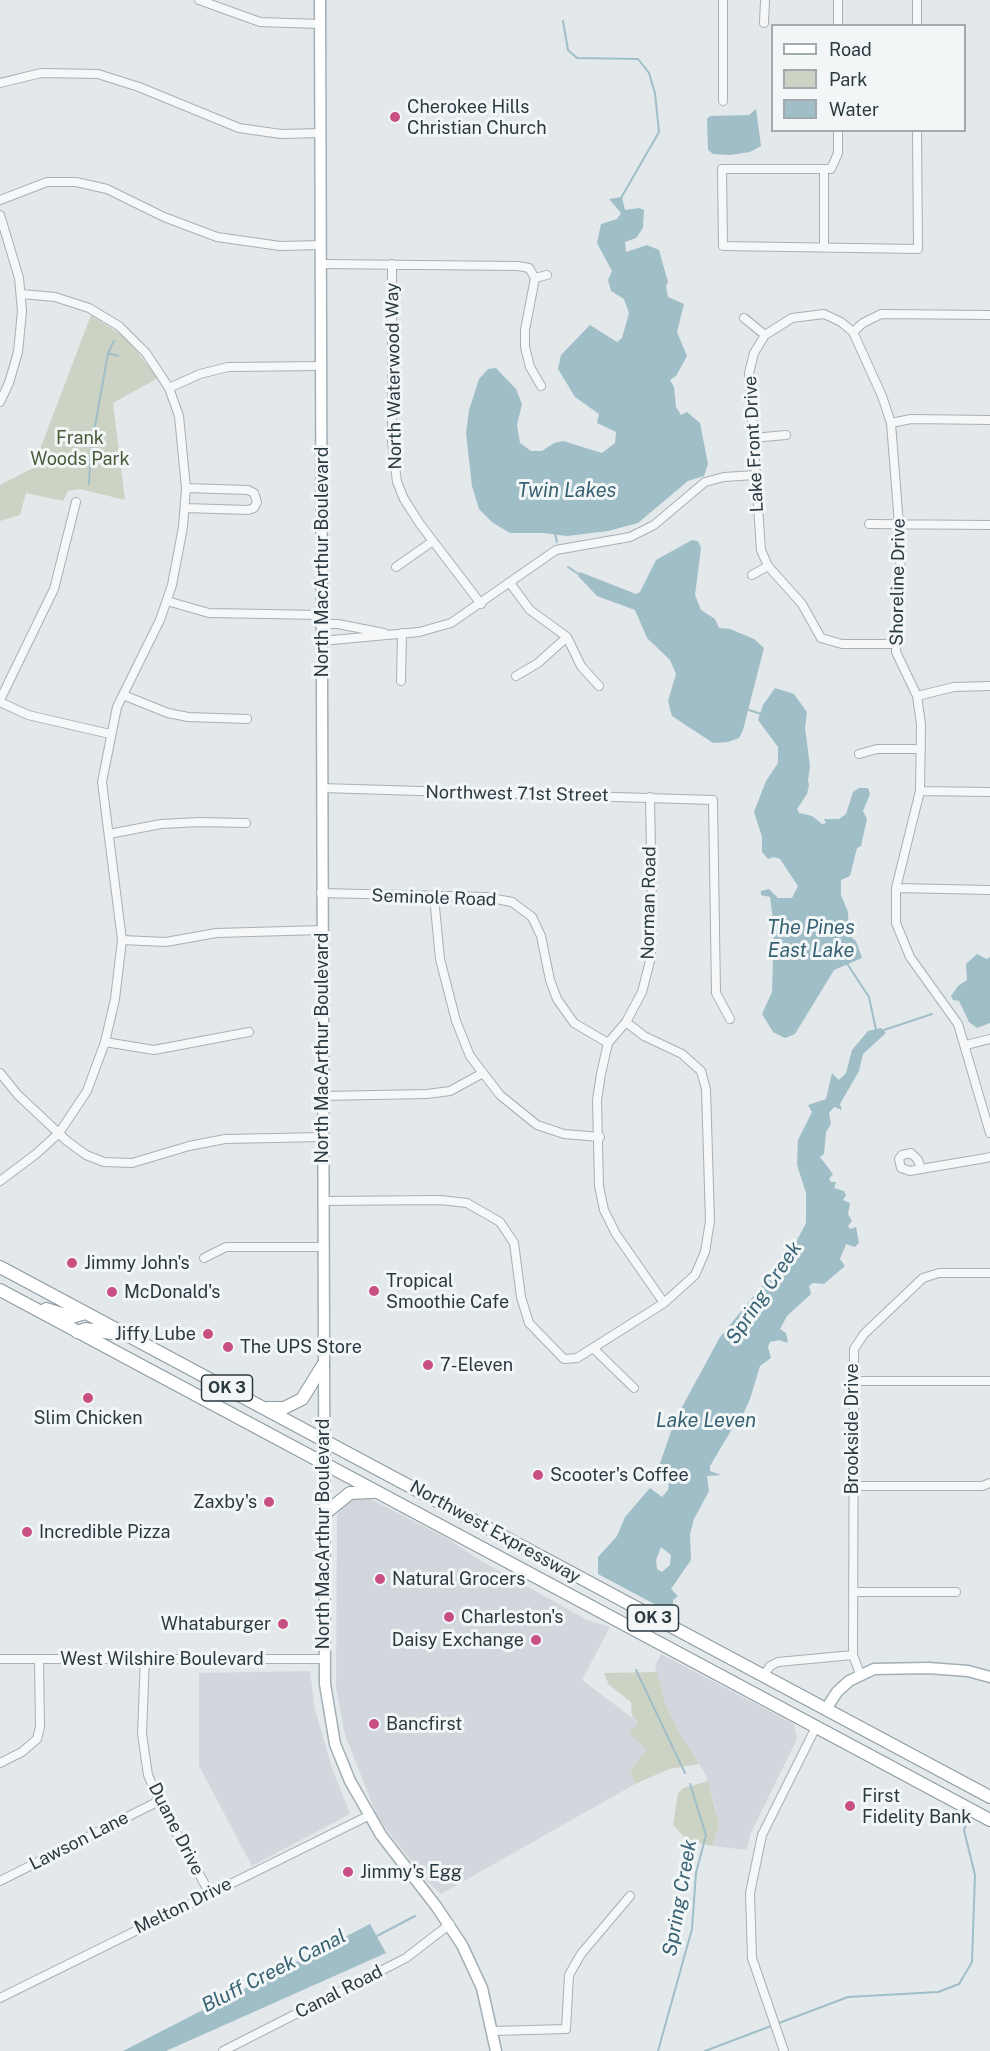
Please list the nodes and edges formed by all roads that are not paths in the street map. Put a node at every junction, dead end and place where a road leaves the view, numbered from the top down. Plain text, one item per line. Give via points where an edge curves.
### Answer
1 (199, 0) edge
2 (320, 0) edge
3 (723, 0) edge
4 (765, 0) edge
5 (838, 0) edge
6 (917, 0) edge
7 (764, 23) dead end
8 (320, 24) junction
9 (838, 24) edge
10 (917, 24) edge
11 (0, 83) edge
12 (723, 101) dead end
13 (838, 132) edge
14 (917, 132) edge
15 (321, 133) junction
16 (824, 171) junction
17 (0, 201) edge
18 (0, 215) edge
19 (321, 245) junction
20 (824, 248) junction
21 (321, 264) junction
22 (392, 264) junction
23 (547, 275) dead end
24 (535, 278) junction
25 (21, 294) junction
26 (990, 315) edge
27 (744, 318) dead end
28 (853, 332) junction
29 (765, 335) junction
30 (321, 366) junction
31 (541, 386) dead end
32 (169, 388) junction
33 (0, 402) edge
34 (990, 420) edge
35 (891, 423) junction
36 (786, 435) dead end
37 (753, 438) junction
38 (755, 475) junction
39 (186, 488) junction
40 (76, 502) dead end
41 (185, 508) junction
42 (869, 524) dead end
43 (900, 524) junction
44 (990, 525) edge
45 (433, 541) junction
46 (768, 566) junction
47 (396, 567) dead end
48 (752, 575) dead end
49 (510, 583) junction
50 (167, 601) junction
51 (481, 604) junction
52 (322, 619) junction
53 (384, 633) junction
54 (402, 633) junction
55 (567, 637) junction
56 (322, 641) junction
57 (896, 644) junction
58 (516, 676) dead end
59 (401, 681) dead end
60 (598, 686) dead end
61 (990, 686) edge
62 (123, 695) junction
63 (917, 696) junction
64 (0, 701) edge
65 (247, 719) dead end
66 (110, 734) junction
67 (921, 749) junction
68 (859, 754) dead end
69 (322, 788) junction
70 (920, 790) junction
71 (990, 792) edge
72 (650, 797) junction
73 (246, 823) dead end
74 (109, 834) junction
75 (896, 888) junction
76 (990, 890) edge
77 (321, 893) junction
78 (434, 897) junction
79 (322, 930) junction
80 (122, 940) junction
81 (730, 1019) dead end
82 (626, 1022) junction
83 (249, 1032) dead end
84 (990, 1039) edge
85 (105, 1042) junction
86 (608, 1043) junction
87 (966, 1045) junction
88 (0, 1073) edge
89 (483, 1073) junction
90 (322, 1095) junction
91 (59, 1133) junction
92 (990, 1133) edge
93 (323, 1137) junction
94 (600, 1137) junction
95 (990, 1157) edge
96 (921, 1169) dead end
97 (0, 1181) edge
98 (323, 1201) junction
99 (323, 1247) junction
100 (204, 1258) dead end
101 (0, 1267) edge
102 (990, 1273) edge
103 (0, 1290) edge
104 (664, 1303) junction
105 (27, 1304) junction
106 (85, 1313) junction
107 (77, 1332) junction
108 (131, 1336) junction
109 (593, 1348) junction
110 (322, 1365) junction
111 (852, 1381) junction
112 (990, 1381) edge
113 (634, 1388) dead end
114 (262, 1407) junction
115 (323, 1440) junction
116 (323, 1463) junction
117 (990, 1483) edge
118 (852, 1486) junction
119 (377, 1492) junction
120 (323, 1515) junction
121 (503, 1538) junction
122 (494, 1555) junction
123 (853, 1592) junction
124 (956, 1592) dead end
125 (853, 1655) junction
126 (145, 1658) junction
127 (0, 1659) edge
128 (39, 1659) junction
129 (324, 1659) junction
130 (860, 1674) junction
131 (763, 1677) junction
132 (990, 1677) edge
133 (826, 1709) junction
134 (816, 1727) junction
135 (0, 1763) edge
136 (990, 1797) edge
137 (159, 1801) junction
138 (368, 1816) junction
139 (990, 1820) edge
140 (0, 1881) edge
141 (209, 1893) junction
142 (630, 1896) dead end
143 (450, 1924) junction
144 (0, 1998) edge
145 (493, 2031) junction
146 (223, 2051) edge
147 (496, 2051) edge
148 (784, 2051) edge

1 - 8 street via 260,22
2 - 8 main road, North MacArthur Boulevard
3 - 12 street
4 - 7 street
5 - 9 street
6 - 10 street
8 - 15 main road, North MacArthur Boulevard
11 - 15 street via 41,73 98,74 239,128 281,134
13 - 16 street via 837,159 831,169
14 - 20 street via 918,249
15 - 19 main road, North MacArthur Boulevard
16 - 20 street
16 - 20 street via 722,169 723,246
17 - 19 street via 47,182 76,182 107,189 164,218 217,237 260,244
18 - 25 street
19 - 21 main road, North MacArthur Boulevard
21 - 22 street
21 - 30 main road, North MacArthur Boulevard
22 - 24 street via 524,266
22 - 45 street, North Waterwood Way via 393,458 404,499
23 - 24 street
24 - 31 street via 524,338 527,357
25 - 32 street via 64,299 110,320 147,353
25 - 33 street via 20,341 14,369
26 - 28 street via 881,314
27 - 29 street
28 - 29 street via 832,317 814,314 792,318
28 - 35 street, Shoreline Drive
29 - 37 street, Lake Front Drive via 754,353 749,373
30 - 32 street via 228,367
30 - 52 main road, North MacArthur Boulevard
32 - 39 street via 182,430
34 - 35 street via 911,419
35 - 43 street, Shoreline Drive
36 - 37 street
37 - 38 street, Lake Front Drive
38 - 46 street, Lake Front Drive via 759,536
38 - 49 street via 710,480 646,530 623,539 556,550
39 - 41 street
39 - 41 street via 248,490 257,502 248,510
40 - 64 street via 54,589
41 - 50 street
42 - 43 street
43 - 44 street
43 - 57 street, Shoreline Drive
45 - 47 street
45 - 51 street, North Waterwood Way
46 - 48 street
46 - 57 street, Lake Front Drive via 802,604 817,633 827,641
49 - 51 street
49 - 55 street via 530,610
50 - 52 street via 209,613
50 - 62 street
51 - 54 street via 441,627
52 - 53 street
52 - 56 main road, North MacArthur Boulevard
53 - 54 street
53 - 56 street
54 - 59 street
55 - 58 street via 538,663
55 - 60 street via 581,666
56 - 69 main road, North MacArthur Boulevard
57 - 63 street, Shoreline Drive via 898,658
61 - 63 street via 954,687
62 - 65 street via 188,717
62 - 66 street
63 - 67 street, Shoreline Drive
64 - 66 street via 21,713
66 - 74 street via 102,782
67 - 68 street via 877,749
67 - 70 street, Shoreline Drive
69 - 72 street, Northwest 71st Street
69 - 77 main road, North MacArthur Boulevard
70 - 71 street
70 - 75 street, Shoreline Drive
72 - 81 street, Northwest 71st Street via 713,800 716,993
72 - 82 street, Norman Road via 651,957 642,992
73 - 74 street via 161,824
74 - 80 street
75 - 76 street
75 - 87 street, Shoreline Drive via 895,910 903,943 953,1014
77 - 78 street, Seminole Road
77 - 79 main road, North MacArthur Boulevard
78 - 86 street, Seminole Road via 486,897 512,902 532,917 541,936 557,999 574,1023
78 - 89 street via 440,959 456,1021 470,1056
79 - 80 street via 216,933 157,942
79 - 90 main road, North MacArthur Boulevard
80 - 85 street
82 - 86 street, Norman Road
82 - 104 street via 644,1036 682,1054 700,1071 706,1089 710,1221 705,1252 695,1275
83 - 85 street via 154,1050
84 - 87 street
85 - 91 street via 87,1091
86 - 94 street, Norman Road via 597,1100
87 - 92 street, Shoreline Drive
88 - 91 street
89 - 90 street via 450,1091
89 - 94 street via 500,1095 537,1125 564,1134
90 - 93 main road, North MacArthur Boulevard
91 - 93 street via 86,1155 121,1163 215,1140
91 - 97 street
93 - 98 main road, North MacArthur Boulevard
94 - 104 street, Norman Road via 599,1186 604,1210
95 - 96 street
98 - 99 main road, North MacArthur Boulevard
98 - 109 street via 467,1203 500,1222 513,1243 529,1323 564,1359 576,1358
99 - 100 street via 226,1247
99 - 110 main road, North MacArthur Boulevard
101 - 106 highway, Northwest Expressway / OK 3
102 - 111 street, Brookside Drive via 939,1273 917,1282 857,1342 852,1356
103 - 105 highway, Northwest Expressway / OK 3
104 - 109 street
105 - 106 highway via 72,1317
105 - 107 highway, Northwest Expressway / OK 3
106 - 108 highway, Northwest Expressway / OK 3
107 - 108 highway via 85,1329
107 - 116 highway, Northwest Expressway / OK 3
108 - 114 highway, Northwest Expressway / OK 3
109 - 113 street
110 - 114 highway via 306,1395 296,1404
110 - 115 main road, North MacArthur Boulevard
111 - 112 street
111 - 118 street, Brookside Drive
114 - 115 highway, Northwest Expressway / OK 3
115 - 116 main road, North MacArthur Boulevard
115 - 121 highway, Northwest Expressway / OK 3
116 - 119 highway, Northwest Expressway / OK 3
116 - 120 main road, North MacArthur Boulevard
117 - 118 street
118 - 123 street, Brookside Drive
119 - 120 highway via 350,1493
119 - 122 highway, Northwest Expressway / OK 3
120 - 129 main road, North MacArthur Boulevard
121 - 122 highway
121 - 131 highway, Northwest Expressway / OK 3
122 - 134 highway, Northwest Expressway / OK 3
123 - 124 street
123 - 125 street, Brookside Drive
125 - 130 street, Brookside Drive
125 - 131 street via 773,1663
126 - 128 street, West Wilshire Boulevard
126 - 129 street, West Wilshire Boulevard
126 - 137 street, Duane Drive via 142,1734 148,1774
127 - 128 street, West Wilshire Boulevard
128 - 135 street via 37,1739
129 - 138 main road, North MacArthur Boulevard via 335,1744
130 - 132 main road via 895,1667 968,1671
130 - 133 main road via 837,1692
131 - 133 highway, Northwest Expressway / OK 3
133 - 134 highway
133 - 136 highway, Northwest Expressway / OK 3
134 - 139 highway, Northwest Expressway / OK 3
134 - 148 street via 766,1826 752,1878 752,1958
137 - 140 street, Lawson Lane
137 - 141 street, Duane Drive
138 - 141 street, Melton Drive
138 - 143 main road, North MacArthur Boulevard
141 - 144 street, Melton Drive
142 - 145 street via 568,1975 566,2029
143 - 145 main road, North MacArthur Boulevard via 474,1968
143 - 146 street, Canal Road via 406,1958
145 - 147 main road, North MacArthur Boulevard

